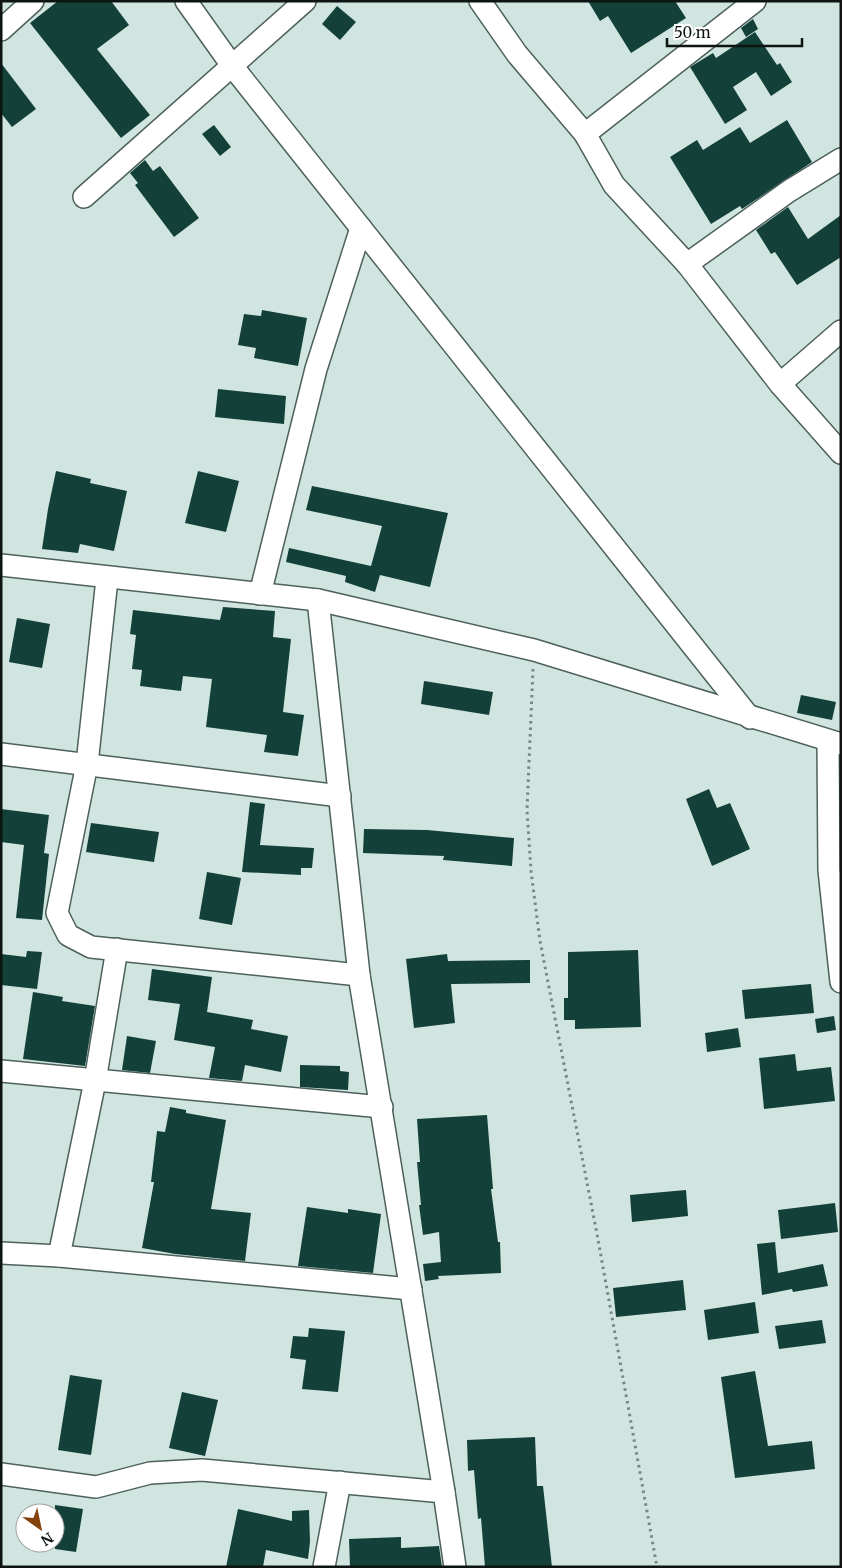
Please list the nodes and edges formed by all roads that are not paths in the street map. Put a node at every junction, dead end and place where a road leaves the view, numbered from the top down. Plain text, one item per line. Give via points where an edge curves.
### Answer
1 (33, 1) edge
2 (186, 1) edge
3 (305, 1) edge
4 (480, 1) edge
5 (755, 1) edge
6 (1, 30) edge
7 (233, 67) junction
8 (585, 134) junction
9 (841, 159) edge
10 (84, 197) dead end
11 (362, 228) junction
12 (687, 264) junction
13 (841, 331) edge
14 (780, 384) junction
15 (841, 453) edge
16 (1, 565) edge
17 (107, 578) junction
18 (260, 594) junction
19 (318, 600) junction
20 (750, 718) junction
21 (834, 742) edge
22 (1, 754) edge
23 (87, 764) junction
24 (340, 796) junction
25 (117, 949) junction
26 (359, 975) junction
27 (841, 982) edge
28 (1, 1071) edge
29 (96, 1081) junction
30 (382, 1107) junction
31 (1, 1253) edge
32 (59, 1256) junction
33 (411, 1289) junction
34 (1, 1474) edge
35 (340, 1482) junction
36 (444, 1492) junction
37 (324, 1567) edge
38 (455, 1567) edge

1 - 6 street
2 - 7 street
3 - 7 street
4 - 8 street via 517,54
5 - 8 street
7 - 10 street
7 - 11 street
8 - 12 street via 614,185
9 - 12 street via 789,191
11 - 18 street via 316,369
11 - 20 street
12 - 14 street
13 - 14 street
14 - 15 street
16 - 17 street
17 - 18 street
17 - 23 street
18 - 19 street
19 - 20 street via 534,650
19 - 24 street
20 - 21 street
21 - 27 street via 829,870
22 - 23 street
23 - 24 street
23 - 25 street via 57,912 68,935 91,947
24 - 26 street
25 - 26 street
25 - 29 street
26 - 30 street
28 - 29 street
29 - 30 street
29 - 32 street
30 - 33 street
31 - 32 street
32 - 33 street
33 - 36 street
34 - 35 street via 96,1488 150,1473 202,1470
35 - 36 street
35 - 37 street
36 - 38 street

